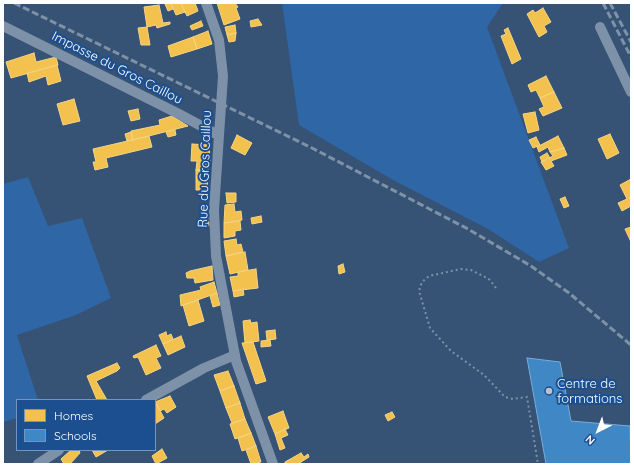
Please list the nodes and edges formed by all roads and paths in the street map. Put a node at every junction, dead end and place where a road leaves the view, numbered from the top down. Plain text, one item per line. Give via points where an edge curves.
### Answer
1 (206, 3) edge
2 (3, 26) edge
3 (600, 27) dead end
4 (631, 92) edge
5 (218, 135) junction
6 (496, 288) dead end
7 (235, 358) junction
8 (148, 399) edge
9 (58, 451) edge
10 (38, 464) edge
11 (273, 464) edge
12 (538, 464) edge

1 - 5 street, Rue du Gros Caillou via 222,55 223,76
2 - 5 street, Impasse du Gros Caillou
3 - 4 street
5 - 7 street, Rue du Gros Caillou via 214,210 216,256
6 - 12 path via 485,277 471,270 461,269 429,276 422,282 419,291 430,328 451,351 484,375 505,397 513,400 527,397
7 - 8 street via 204,368
7 - 11 street, Rue du Gros Caillou
9 - 10 street

